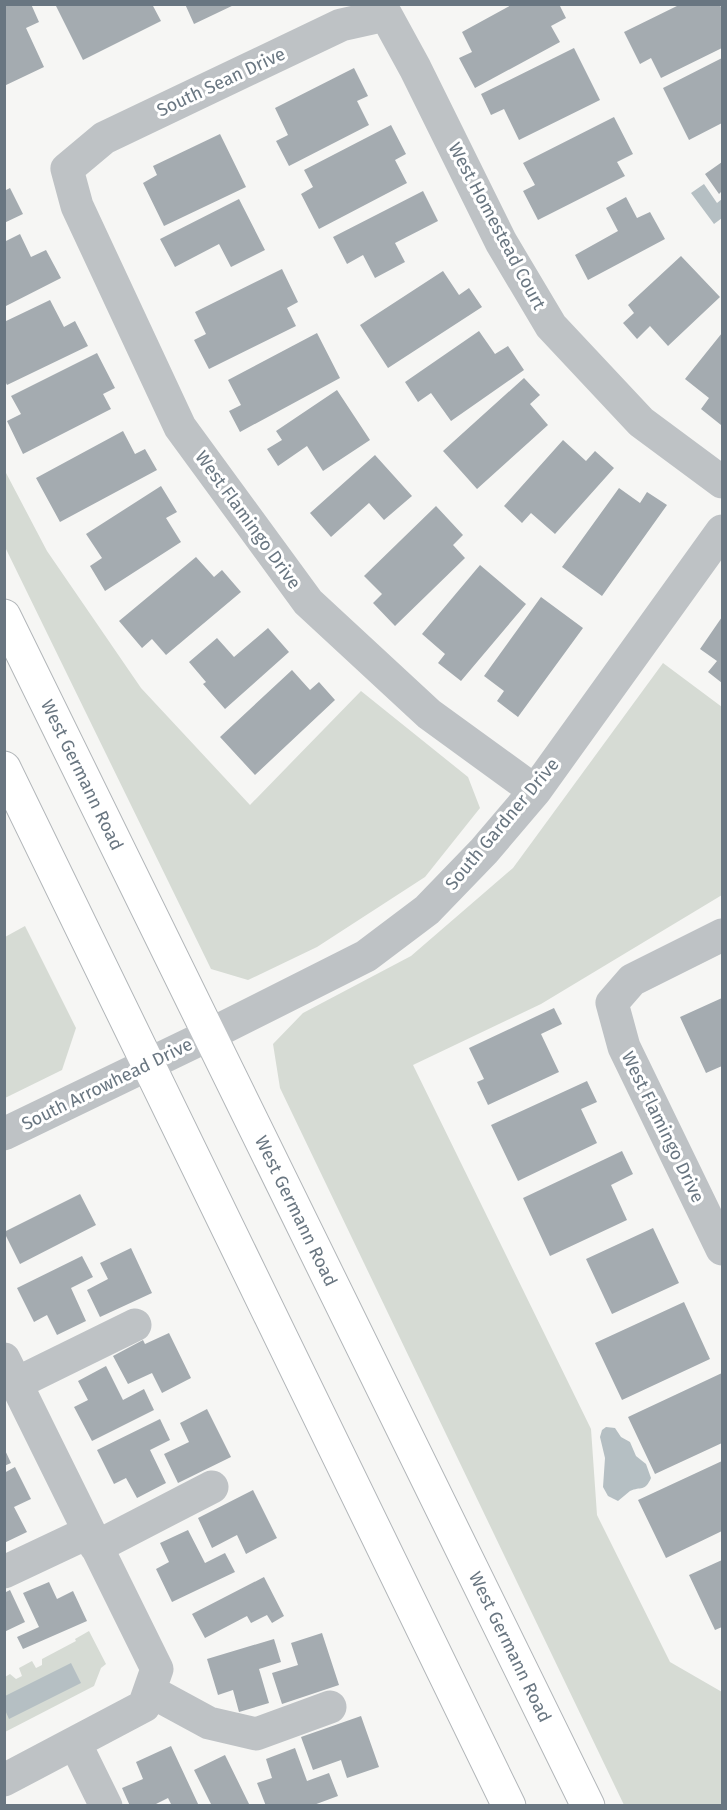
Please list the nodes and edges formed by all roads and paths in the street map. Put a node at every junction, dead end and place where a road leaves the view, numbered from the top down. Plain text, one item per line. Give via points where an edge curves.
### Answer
1 (386, 15) joint
2 (67, 169) joint
3 (723, 482) edge
4 (723, 531) edge
5 (4, 616) edge
6 (4, 768) edge
7 (535, 791) junction
8 (723, 935) edge
9 (209, 1035) junction
10 (149, 1063) junction
11 (4, 1134) edge
12 (723, 1250) edge
13 (135, 1325) dead end
14 (9, 1371) edge
15 (212, 1487) dead end
16 (92, 1539) junction
17 (4, 1572) edge
18 (150, 1691) junction
19 (330, 1707) dead end
20 (75, 1743) junction
21 (4, 1780) edge
22 (106, 1806) edge
23 (509, 1806) edge
24 (588, 1806) edge

1 - 2 street, South Sean Drive via 341,25 104,138
1 - 3 street, West Homestead Court via 501,242 551,326 641,422
2 - 7 street, West Flamingo Drive via 77,206 180,427 308,602 429,714
4 - 7 street, South Gardner Drive
5 - 9 main road, West Germann Road
6 - 10 main road
7 - 9 street, South Gardner Drive via 427,910 366,956
8 - 12 street, West Flamingo Drive via 632,980 612,1003 624,1047
9 - 10 street, South Arrowhead Drive
9 - 24 main road, West Germann Road
10 - 11 street, South Arrowhead Drive
10 - 23 main road
13 - 14 street
14 - 16 street
15 - 16 street
16 - 17 street
16 - 18 street via 158,1669
18 - 19 street via 209,1723 256,1734
18 - 20 street via 144,1706
20 - 21 street
20 - 22 street

